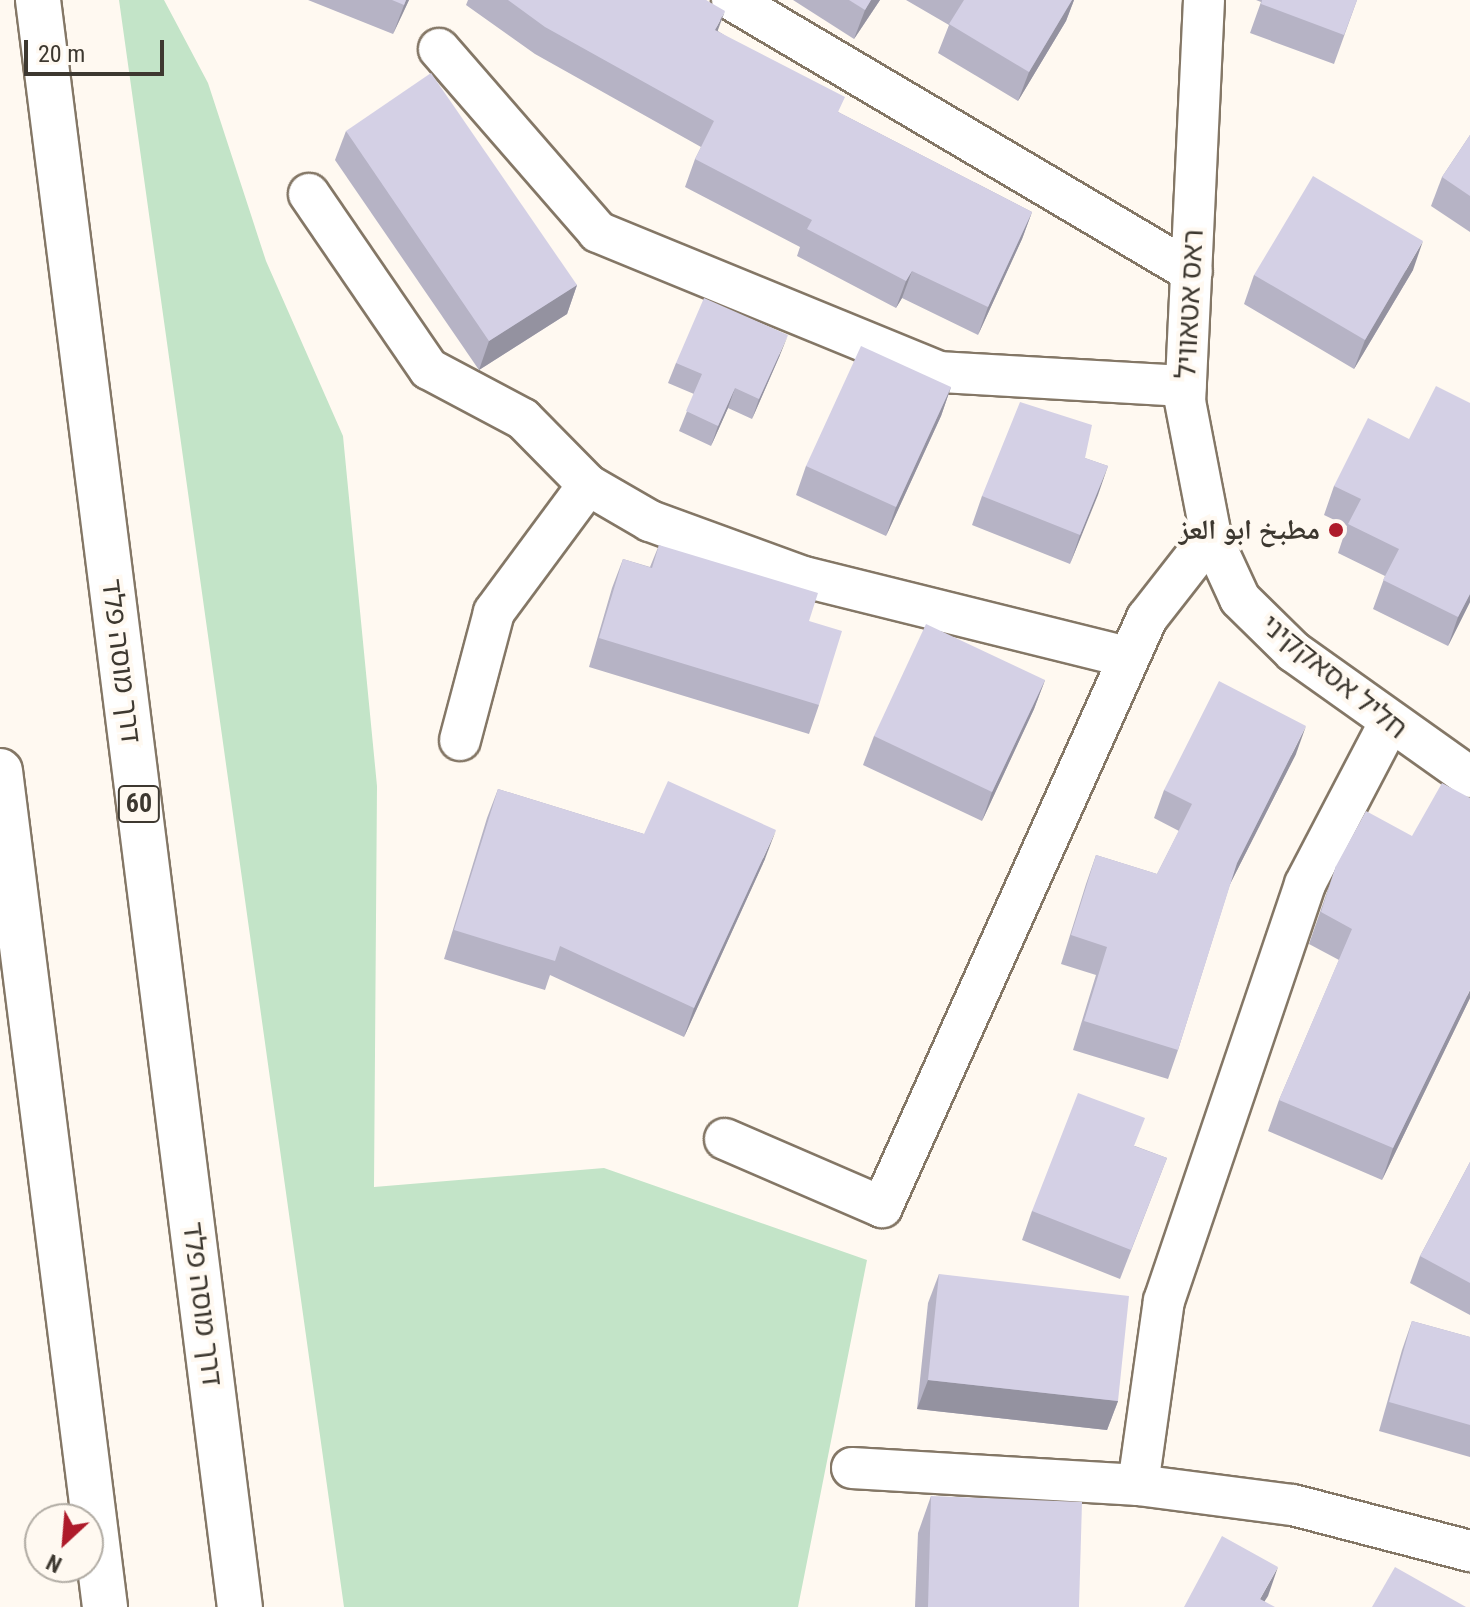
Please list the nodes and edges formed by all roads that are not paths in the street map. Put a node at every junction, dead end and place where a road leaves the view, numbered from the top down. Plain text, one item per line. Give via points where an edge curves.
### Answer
1 (38, 0) edge
2 (732, 0) edge
3 (1204, 0) edge
4 (439, 49) dead end
5 (309, 194) dead end
6 (1192, 272) junction
7 (1186, 386) junction
8 (588, 485) junction
9 (1211, 536) junction
10 (1240, 599) joint
11 (1128, 657) junction
12 (1388, 725) junction
13 (460, 740) dead end
14 (0, 771) edge
15 (1470, 777) edge
16 (725, 1139) dead end
17 (852, 1468) dead end
18 (1138, 1485) junction
19 (1470, 1551) edge
20 (105, 1607) edge
21 (240, 1607) edge

1 - 21 highway, דרך מוסה פלד / 60
2 - 6 street
3 - 6 street, ראס אטאוויל
4 - 7 street via 598,232 940,372
5 - 8 street via 429,369 523,419
6 - 7 street, ראס אטאוויל
7 - 9 street, ראס אטאוויל via 1191,455
8 - 11 street via 650,521 804,577
8 - 13 street via 494,612
9 - 10 street, ראס אטאוויל
9 - 11 street via 1147,618
10 - 12 street, חליל אסאקקיני via 1294,652
11 - 16 street via 882,1207
12 - 15 street, חליל אסאקקיני
12 - 18 street via 1305,884 1164,1301
14 - 20 highway
17 - 18 street
18 - 19 street via 1293,1505

